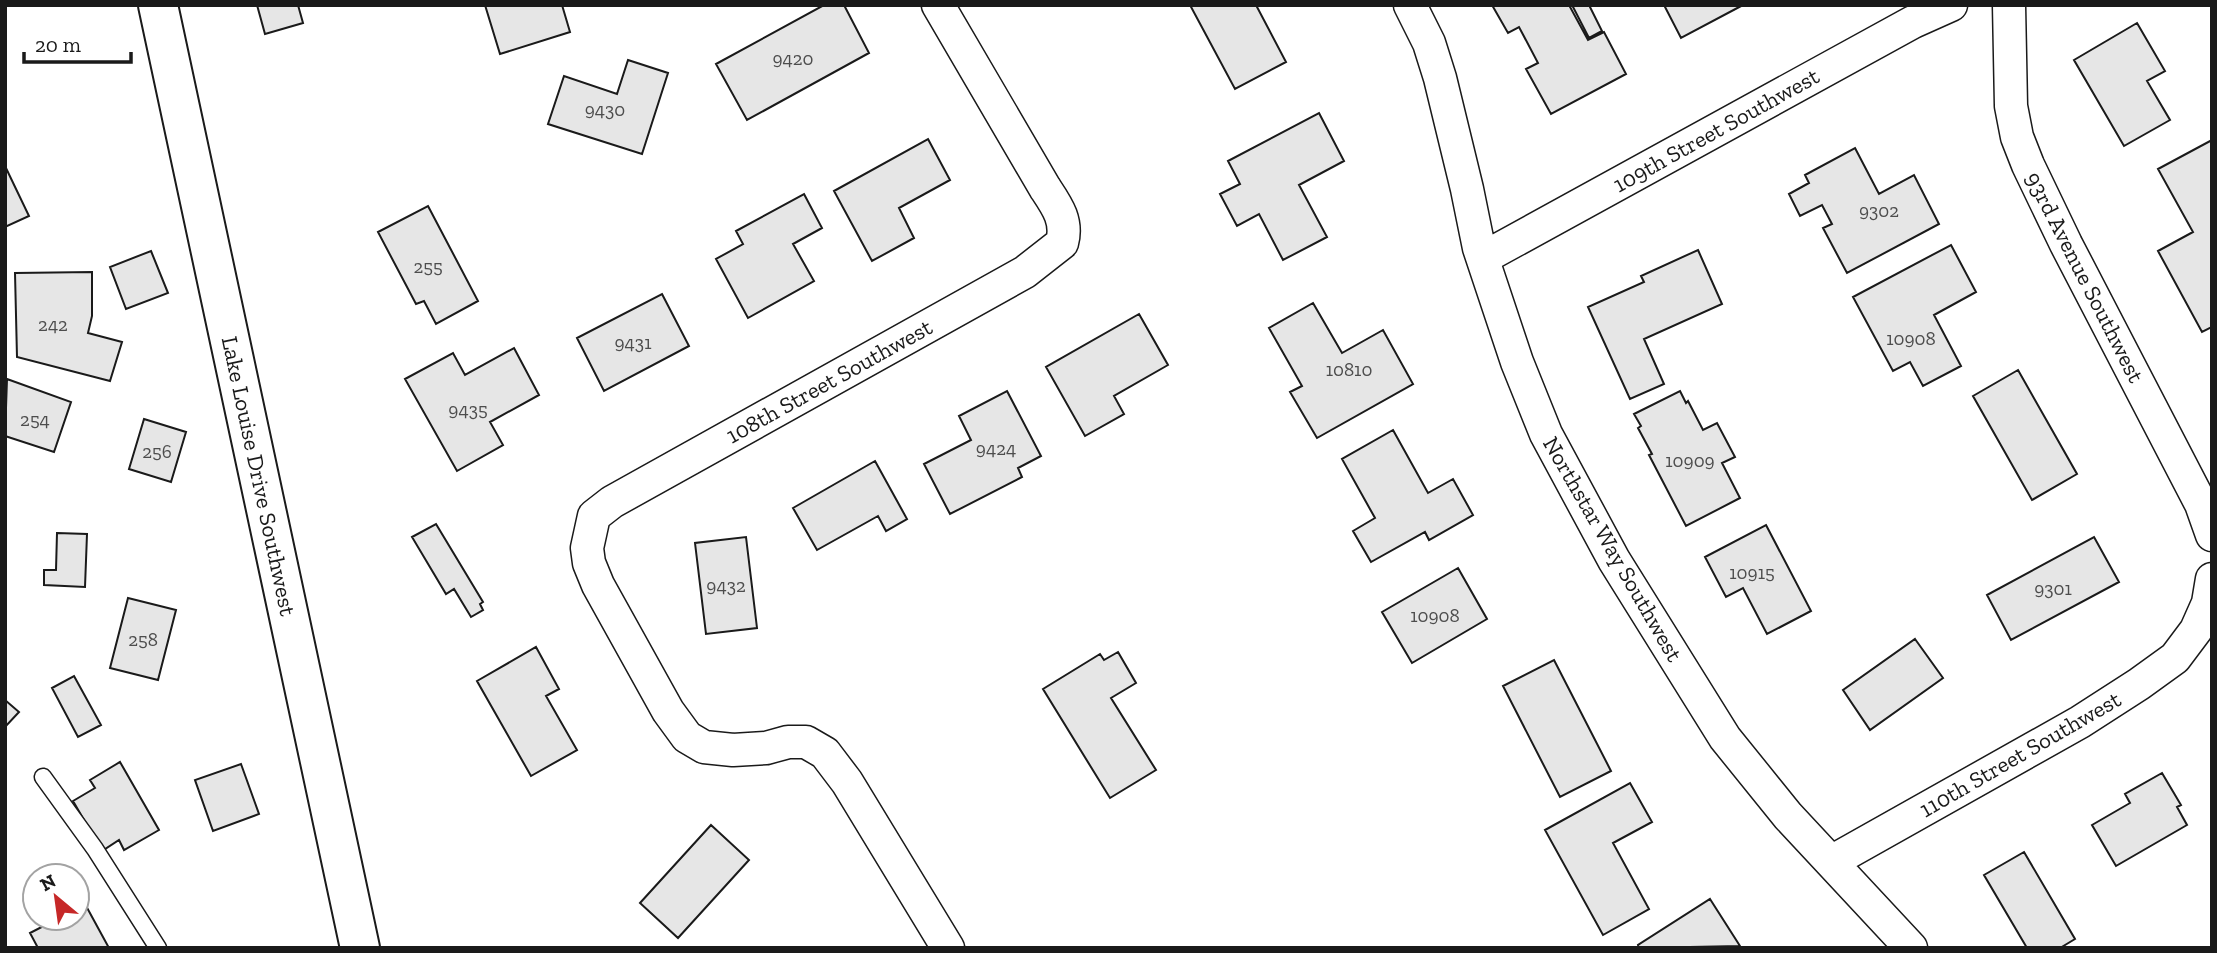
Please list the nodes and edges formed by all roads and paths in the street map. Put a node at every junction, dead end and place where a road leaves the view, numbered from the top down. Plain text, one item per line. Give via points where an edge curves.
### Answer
1 (158, 5) edge
2 (938, 5) edge
3 (1410, 5) edge
4 (1951, 5) edge
5 (2009, 5) edge
6 (1483, 258) junction
7 (2212, 535) edge
8 (2212, 579) edge
9 (43, 777) dead end
10 (1831, 862) junction
11 (158, 948) edge
12 (360, 948) edge
13 (948, 948) edge
14 (1911, 948) edge

1 - 12 street, Lake Louise Drive Southwest
2 - 13 street, 108th Street Southwest via 1058,207 1064,224 1062,243 1025,272 612,502 594,516 587,548 598,585 687,737 704,747 733,750 806,742 825,753
3 - 6 street, Northstar Way Southwest via 1440,78
4 - 6 street, 109th Street Southwest
5 - 7 street, 93rd Avenue Southwest via 2011,106 2020,146 2202,504
6 - 10 street, Northstar Way Southwest via 1546,434 1614,560 1725,738
8 - 10 street, 110th Street Southwest via 2196,630 2175,658 2080,722
9 - 11 lane
10 - 14 street, Northstar Way Southwest

